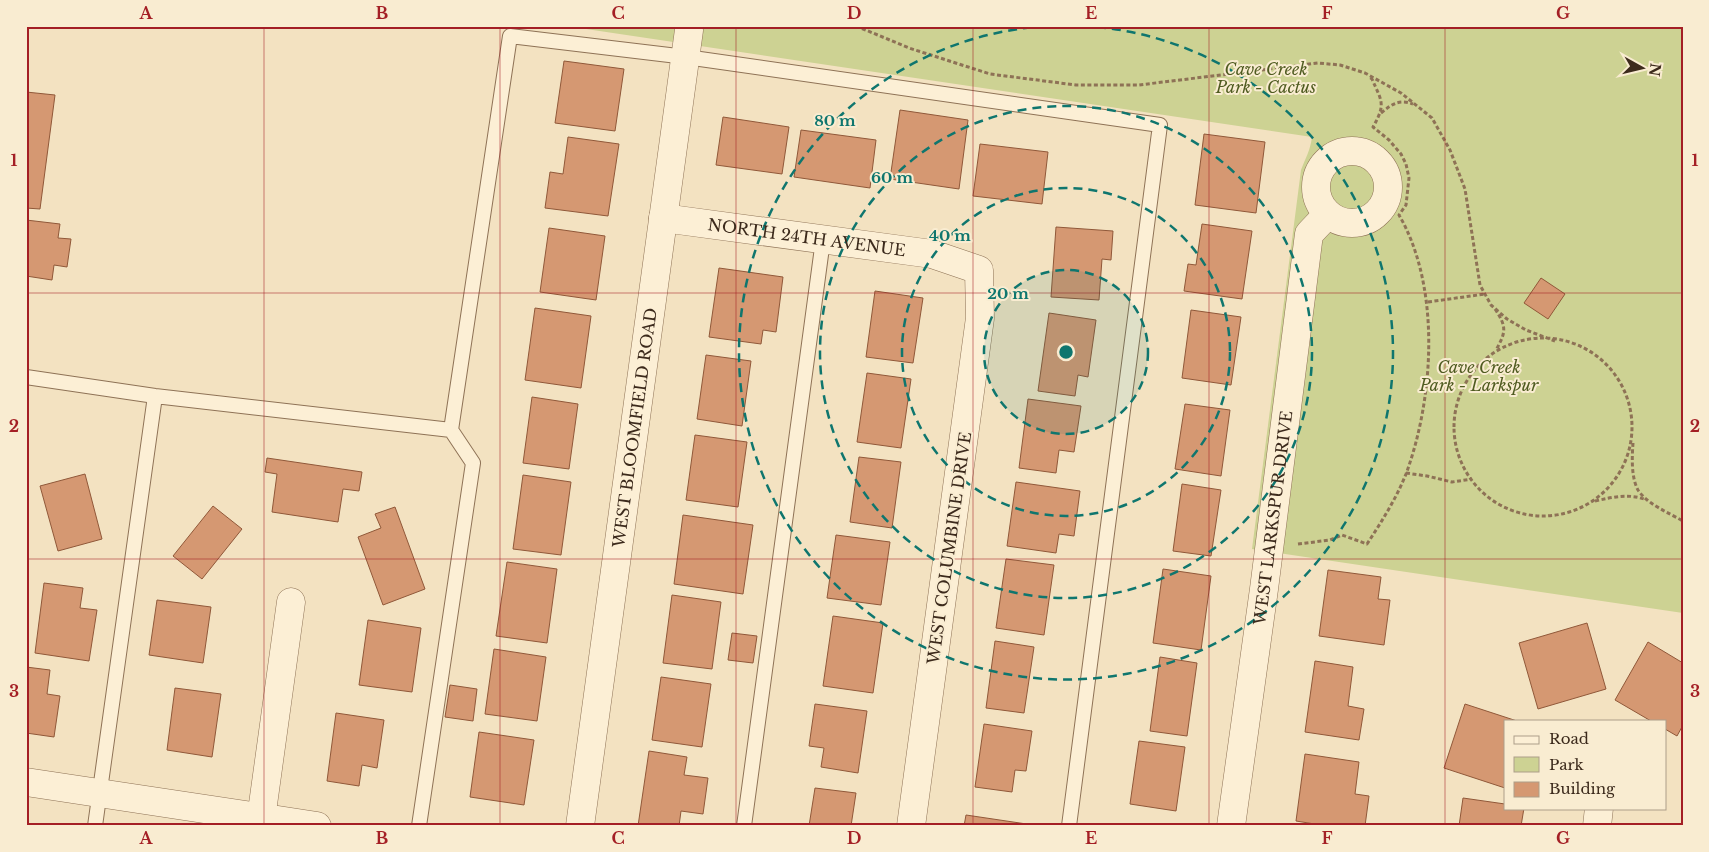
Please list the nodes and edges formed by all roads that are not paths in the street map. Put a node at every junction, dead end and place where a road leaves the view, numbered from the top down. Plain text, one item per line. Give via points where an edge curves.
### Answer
1 (689, 30) dead end
2 (686, 57) junction
3 (1328, 216) dead end
4 (663, 218) junction
5 (823, 240) junction
6 (979, 270) joint
7 (26, 377) edge
8 (155, 396) junction
9 (452, 430) junction
10 (291, 602) dead end
11 (26, 782) edge
12 (99, 793) junction
13 (1599, 810) edge
14 (260, 822) edge
15 (95, 826) edge
16 (316, 826) edge
17 (419, 826) edge
18 (580, 826) edge
19 (744, 826) edge
20 (911, 826) edge
21 (1070, 826) edge
22 (1231, 826) edge
23 (1596, 826) edge

1 - 2 street, WEST BLOOMFIELD ROAD
2 - 4 street, WEST BLOOMFIELD ROAD
2 - 9 lane via 510,36
2 - 21 lane via 1160,125
3 - 22 street, WEST LARKSPUR DRIVE via 1309,234
4 - 5 street, NORTH 24TH AVENUE
4 - 18 street, WEST BLOOMFIELD ROAD
5 - 6 street, NORTH 24TH AVENUE via 932,254
5 - 19 lane
6 - 20 street, WEST COLUMBINE DRIVE via 980,318
7 - 8 lane
8 - 9 lane
8 - 12 lane
9 - 17 lane via 472,463
10 - 14 street
11 - 12 street
12 - 14 street
12 - 15 lane
13 - 23 street
14 - 16 street

